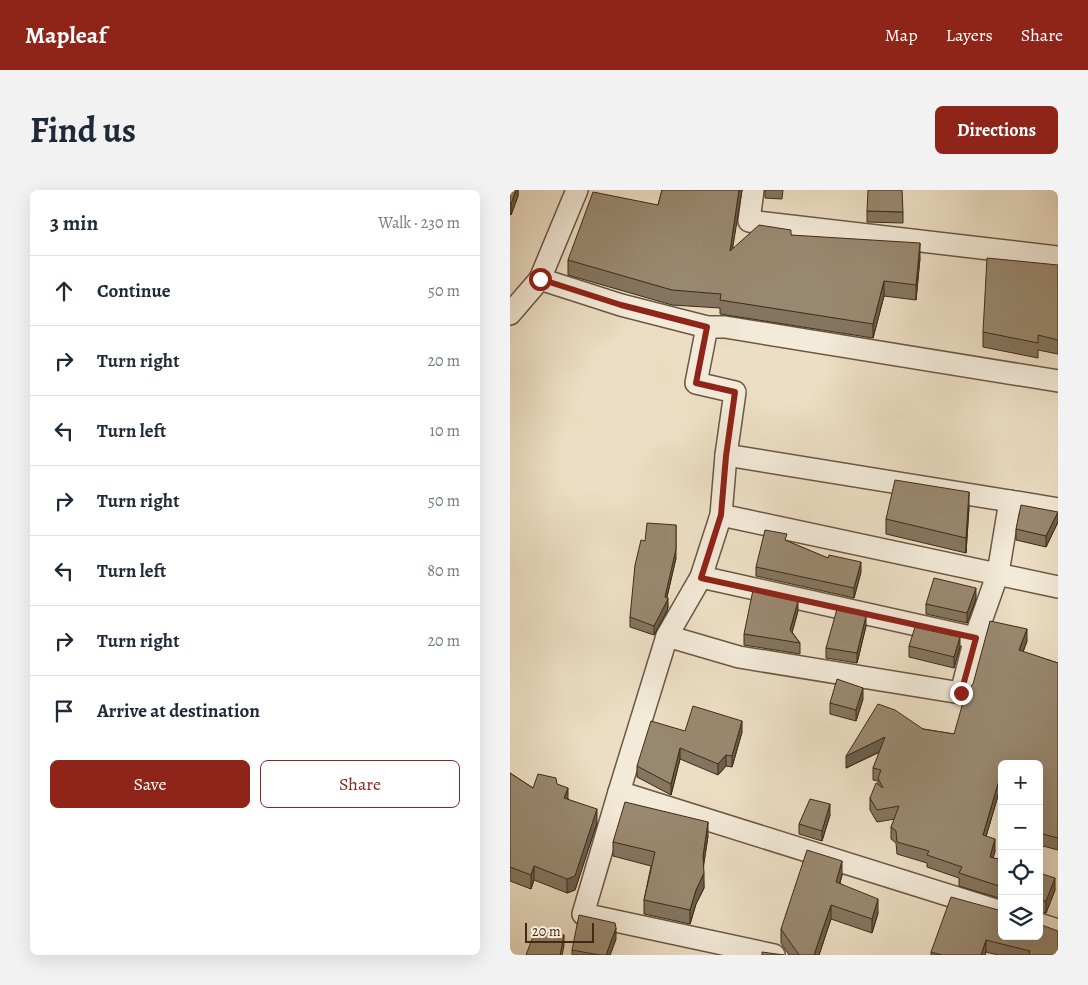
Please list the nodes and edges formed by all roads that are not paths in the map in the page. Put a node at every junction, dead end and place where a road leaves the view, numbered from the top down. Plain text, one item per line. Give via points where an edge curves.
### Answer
1 (577, 190) edge
2 (753, 190) edge
3 (1058, 257) edge
4 (540, 279) junction
5 (510, 314) edge
6 (707, 327) junction
7 (1058, 382) edge
8 (726, 456) junction
9 (1010, 501) junction
10 (1058, 509) edge
11 (721, 515) junction
12 (998, 573) junction
13 (701, 578) junction
14 (1058, 587) edge
15 (667, 636) junction
16 (976, 638) junction
17 (619, 792) junction
18 (998, 911) edge
19 (1043, 925) edge
20 (1058, 930) edge
21 (774, 955) edge

1 - 4 street
2 - 3 street via 749,221
4 - 5 street
4 - 6 street via 621,305
6 - 7 street via 724,326
6 - 8 street via 696,383 735,392
8 - 9 street
8 - 11 street
9 - 10 street
9 - 12 street
11 - 12 street
11 - 13 street
12 - 14 street
12 - 16 street
13 - 15 street
13 - 16 street
15 - 16 street via 739,657 961,693
15 - 17 street
17 - 18 street
17 - 21 street via 583,914
19 - 20 street

